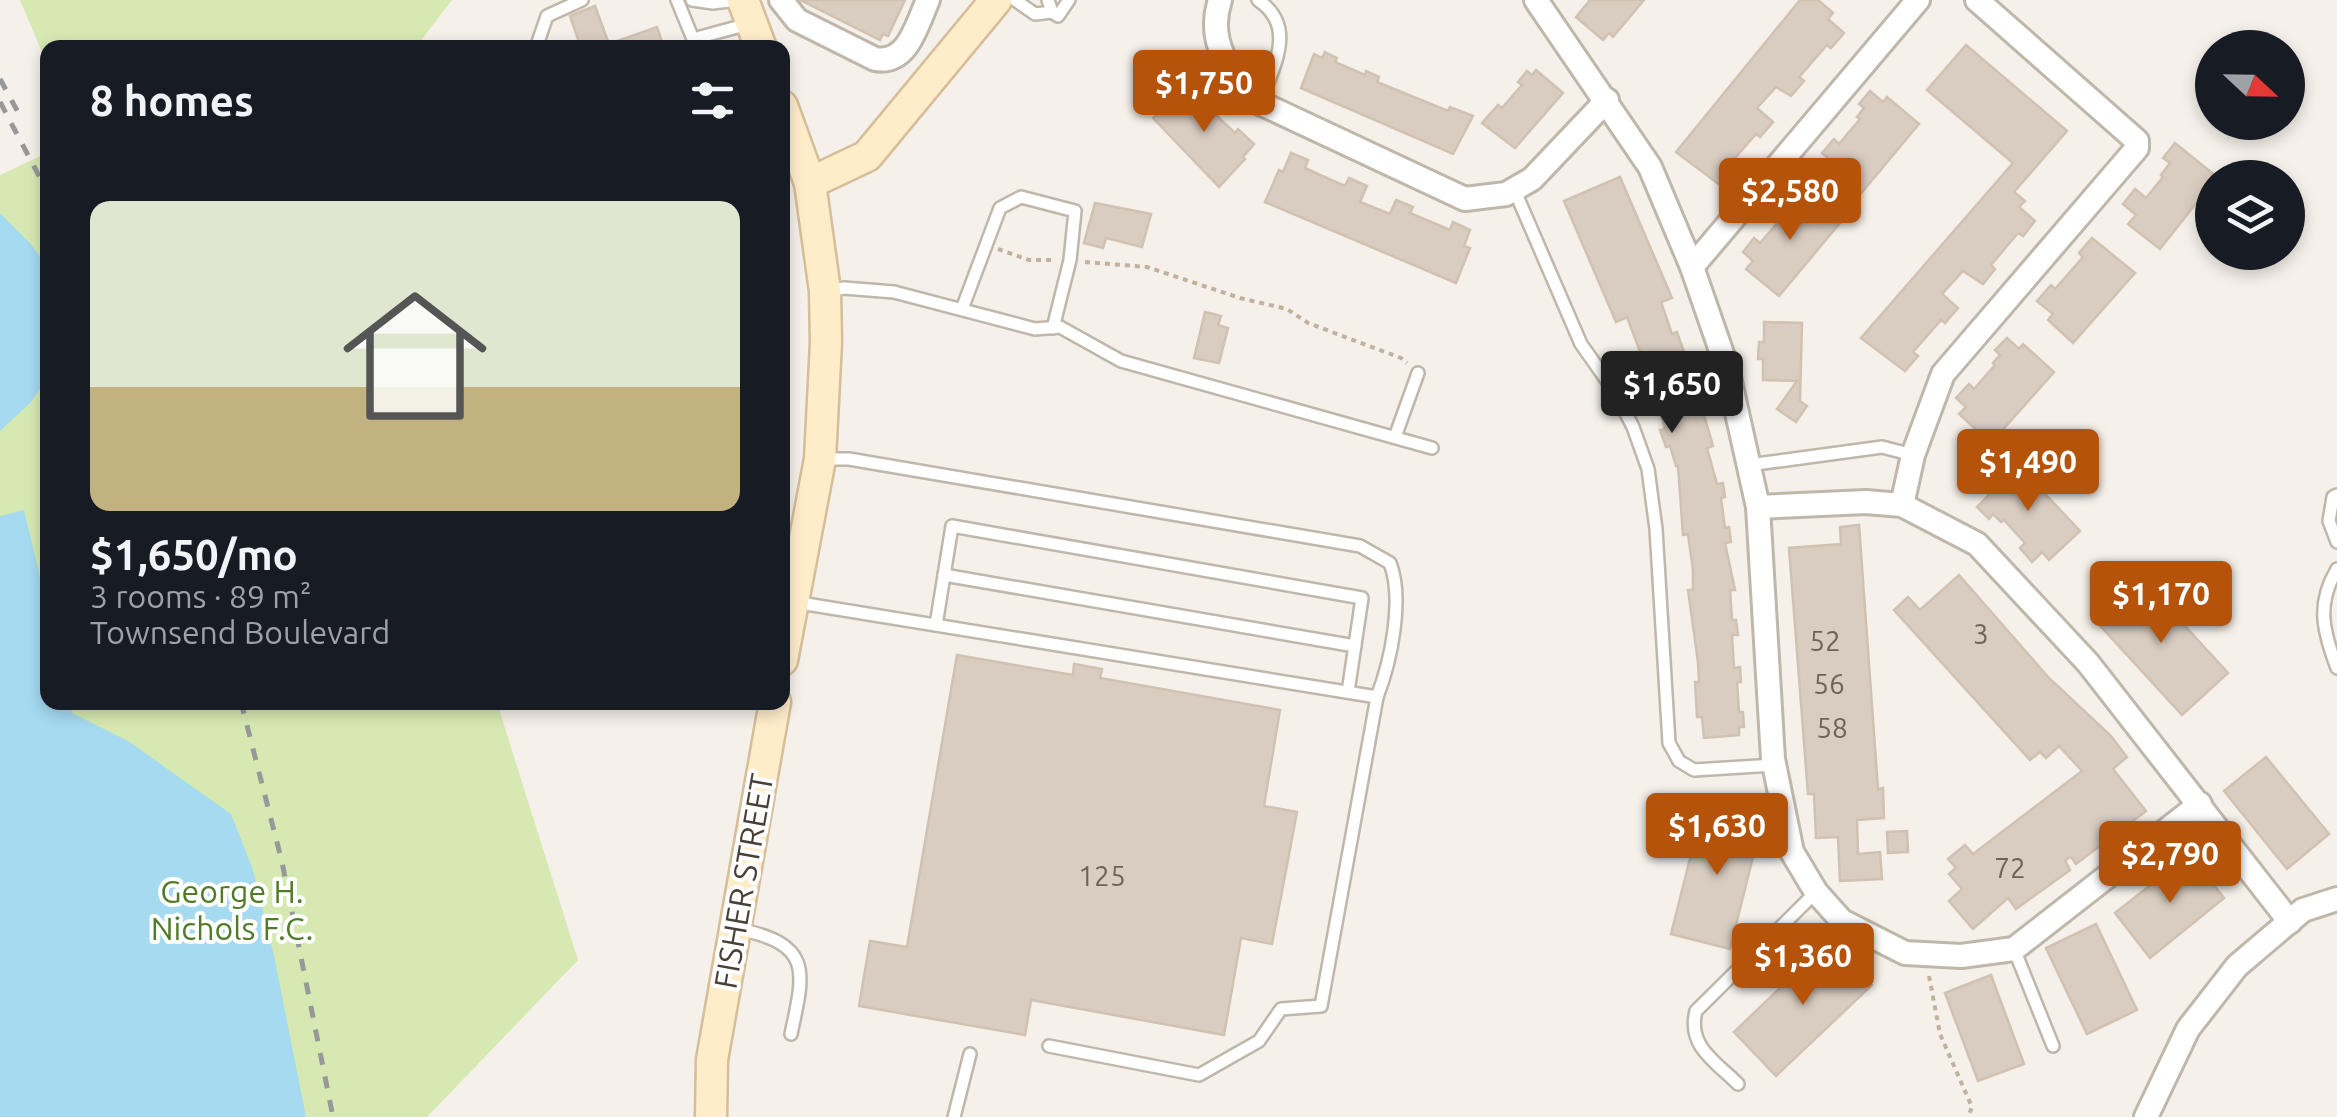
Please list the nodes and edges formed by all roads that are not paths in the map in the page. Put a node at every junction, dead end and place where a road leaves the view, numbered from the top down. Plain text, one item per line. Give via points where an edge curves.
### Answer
1 (582, 0) edge
2 (677, 0) edge
3 (692, 0) edge
4 (781, 0) edge
5 (928, 0) edge
6 (996, 0) edge
7 (1015, 0) edge
8 (1069, 0) edge
9 (1220, 0) edge
10 (1258, 0) edge
11 (1918, 0) edge
12 (1977, 0) edge
13 (1543, 3) edge
14 (1050, 6) edge
15 (748, 18) edge
16 (539, 40) edge
17 (1607, 100) junction
18 (1260, 103) junction
19 (790, 128) edge
20 (810, 182) junction
21 (1514, 189) junction
22 (1692, 268) junction
23 (824, 291) junction
24 (962, 310) junction
25 (1054, 328) junction
26 (1418, 373) road end
27 (1395, 437) junction
28 (1432, 448) dead end
29 (1913, 455) junction
30 (820, 459) junction
31 (1748, 465) junction
32 (2337, 495) edge
33 (1902, 505) junction
34 (1758, 507) junction
35 (2337, 542) edge
36 (2337, 568) edge
37 (944, 574) junction
38 (793, 602) junction
39 (790, 618) edge
40 (936, 625) junction
41 (1355, 646) junction
42 (2337, 668) edge
43 (1348, 692) junction
44 (1378, 697) junction
45 (774, 710) edge
46 (1774, 765) junction
47 (2200, 804) junction
48 (1816, 892) junction
49 (2337, 899) edge
50 (2290, 922) junction
51 (734, 928) junction
52 (2014, 949) junction
53 (792, 1034) dead end
54 (1049, 1046) dead end
55 (2053, 1046) dead end
56 (970, 1054) dead end
57 (1738, 1084) dead end
58 (710, 1117) edge
59 (954, 1117) edge
60 (2146, 1117) edge

1 - 16 lane via 547,16
2 - 15 lane via 693,39
3 - 15 lane
4 - 5 street via 797,20 888,61 908,44
6 - 20 street via 868,156
7 - 14 lane via 1035,14
8 - 14 lane via 1058,16
9 - 18 street via 1216,44 1237,81
10 - 18 lane via 1272,10 1281,30
11 - 22 street
12 - 29 street via 2137,148 1943,374
13 - 17 street
17 - 21 street via 1532,179
17 - 22 street via 1650,167
18 - 21 street via 1465,199
19 - 20 street
20 - 23 street
21 - 46 lane via 1581,344 1615,392 1648,469 1669,743 1678,761 1694,770
22 - 31 street via 1727,368
23 - 24 lane via 880,290
23 - 30 street
24 - 25 lane
24 - 25 lane via 1000,208 1021,197 1075,210
25 - 27 lane via 1121,361
26 - 27 lane
27 - 28 lane
29 - 31 lane via 1882,447
29 - 33 street
30 - 38 street
30 - 44 lane via 1360,546 1390,563 1398,582 1388,669
31 - 34 street
32 - 35 lane via 2329,521
33 - 34 street
33 - 47 street via 1976,544 2088,663
34 - 46 street
36 - 42 lane via 2324,590 2324,630
37 - 40 lane
37 - 41 lane
37 - 41 lane via 952,526 1362,598
38 - 39 street
38 - 40 lane
40 - 43 lane
41 - 43 lane
43 - 44 lane
44 - 54 lane via 1321,1006 1282,1009 1258,1042 1199,1075
45 - 51 street, FISHER STREET
46 - 48 street via 1792,852
47 - 50 street
47 - 52 street
48 - 52 street via 1842,921 1906,953
48 - 57 lane via 1696,1011 1698,1043
49 - 50 street via 2303,910
50 - 60 street via 2236,966 2188,1030
51 - 53 lane via 770,936 794,958 802,975
51 - 58 street, FISHER STREET via 712,1060
52 - 55 lane
56 - 59 lane

